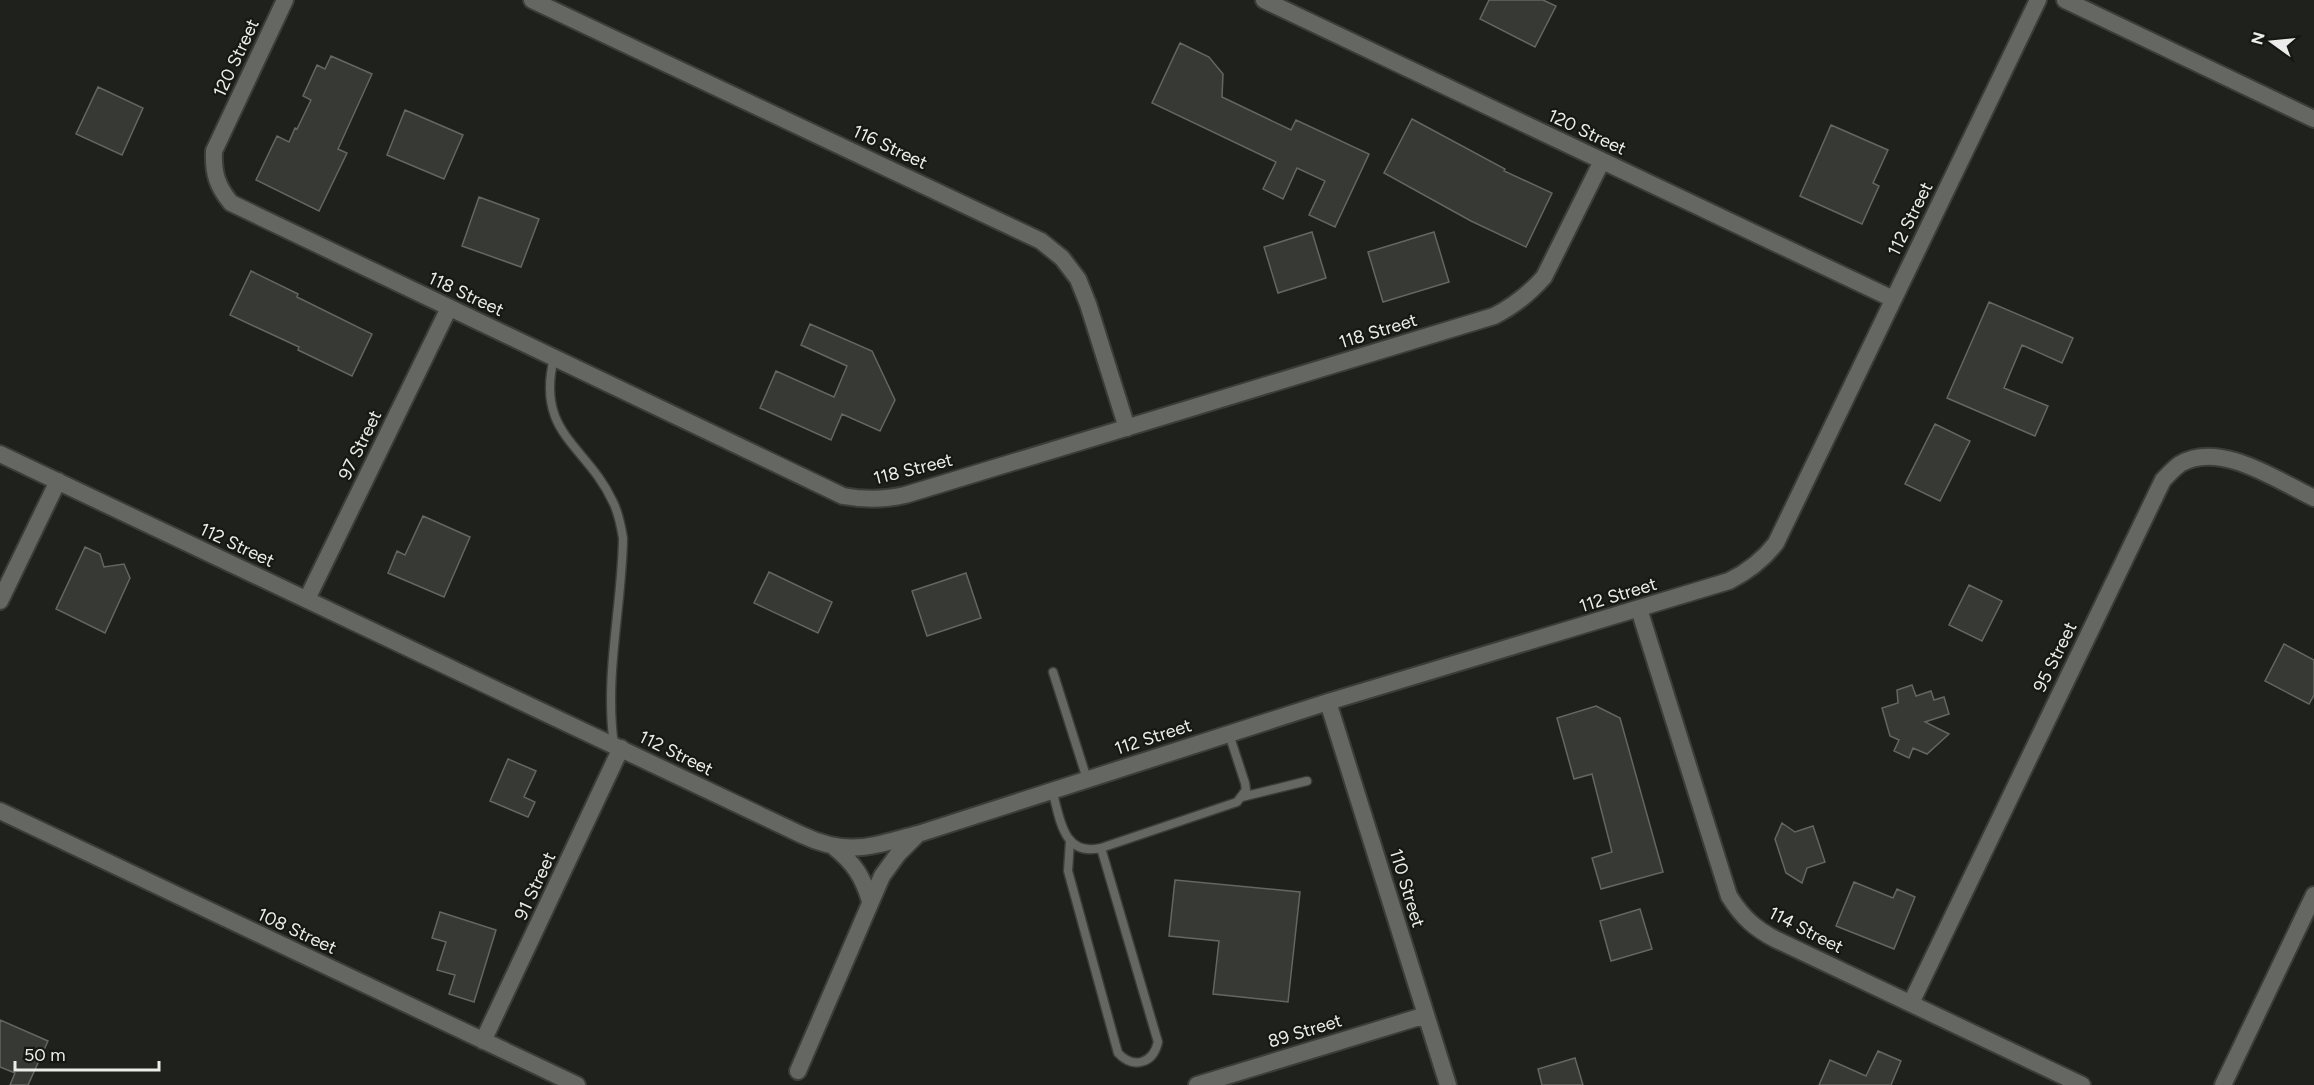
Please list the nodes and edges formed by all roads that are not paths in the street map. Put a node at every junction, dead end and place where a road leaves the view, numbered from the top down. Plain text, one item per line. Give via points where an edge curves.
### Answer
1 (285, 0) edge
2 (532, 0) edge
3 (1264, 0) edge
4 (2038, 0) edge
5 (2064, 0) edge
6 (2314, 119) edge
7 (222, 133) joint
8 (1602, 161) junction
9 (1893, 299) junction
10 (448, 308) junction
11 (554, 358) junction
12 (1127, 428) junction
13 (0, 454) edge
14 (58, 482) junction
15 (2314, 498) edge
16 (307, 599) junction
17 (0, 601) edge
18 (1639, 609) junction
19 (1053, 672) dead end
20 (1328, 702) junction
21 (1229, 734) junction
22 (618, 747) junction
23 (1087, 779) junction
24 (1307, 781) dead end
25 (1052, 790) junction
26 (1242, 797) junction
27 (0, 811) edge
28 (918, 834) junction
29 (1070, 841) junction
30 (834, 847) junction
31 (1101, 848) junction
32 (2314, 895) edge
33 (870, 901) junction
34 (1911, 1003) junction
35 (1426, 1014) junction
36 (483, 1041) junction
37 (798, 1071) dead end
38 (577, 1085) edge
39 (1197, 1085) edge
40 (1448, 1085) edge
41 (2082, 1085) edge
42 (2223, 1085) edge

1 - 7 street, 120 Street
2 - 12 street, 116 Street via 1041,241 1062,258 1078,279
3 - 8 street, 120 Street
4 - 9 street, 112 Street
5 - 6 street
7 - 10 street, 118 Street via 214,151 213,170 219,189 231,203
8 - 9 street, 120 Street
8 - 12 street, 118 Street via 1544,277 1513,306 1494,316
9 - 18 street, 112 Street via 1781,533 1764,559 1729,581
10 - 11 street, 118 Street
10 - 16 street, 97 Street
11 - 12 street, 118 Street via 843,496 864,500 905,495
11 - 22 lane via 549,376 554,414 562,432 613,500 620,519 623,538 610,688 610,717
13 - 14 street, 112 Street
14 - 16 street, 112 Street
14 - 17 street
15 - 34 street, 95 Street via 2226,457 2203,456 2181,464 2163,480
16 - 22 street, 112 Street
18 - 20 street, 112 Street
18 - 34 street, 114 Street via 1729,896 1741,915 1757,930
19 - 23 lane
20 - 21 street, 112 Street
20 - 35 street, 110 Street
21 - 23 street, 112 Street
21 - 26 lane via 1245,783
22 - 30 street, 112 Street via 802,836
22 - 36 street, 91 Street
23 - 25 street, 112 Street
24 - 26 lane
25 - 28 street, 112 Street
25 - 29 lane
26 - 31 lane
27 - 36 street, 108 Street
28 - 30 street, 112 Street via 863,848
28 - 33 street via 882,876
29 - 31 lane via 1078,848
29 - 31 lane via 1068,871 1115,1044 1125,1060 1142,1063 1156,1051 1158,1042
30 - 33 street via 858,869
32 - 42 street
33 - 37 street
34 - 41 street, 114 Street
35 - 39 street, 89 Street
35 - 40 street, 110 Street
36 - 38 street, 108 Street

